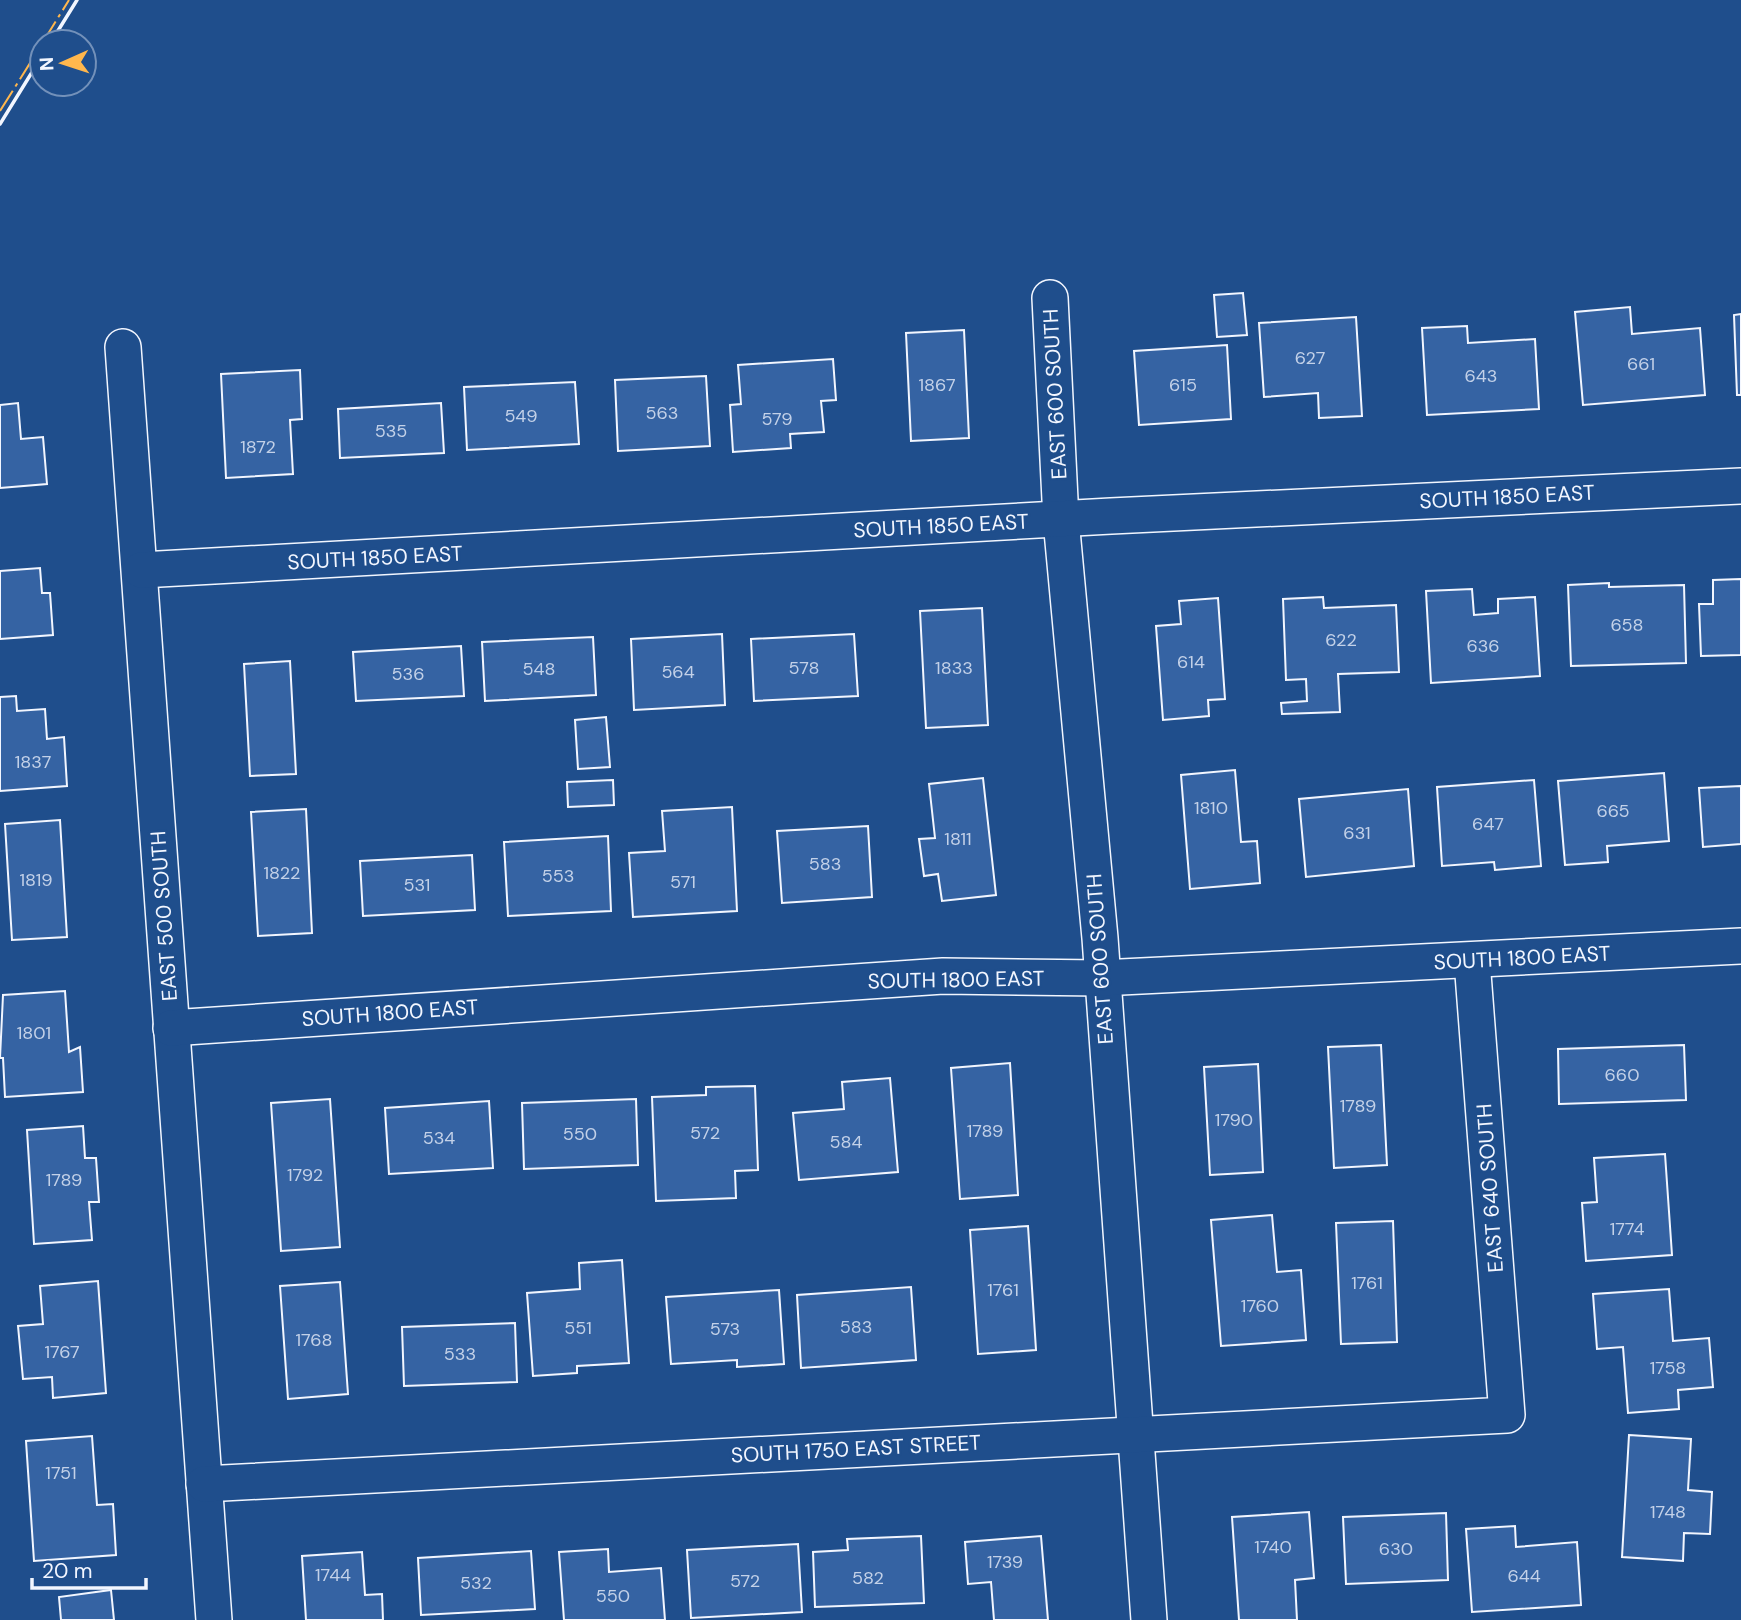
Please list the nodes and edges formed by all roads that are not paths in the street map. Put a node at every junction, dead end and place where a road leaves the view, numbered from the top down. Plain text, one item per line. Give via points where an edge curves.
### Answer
1 (1051, 298) dead end
2 (123, 348) dead end
3 (1741, 486) edge
4 (1061, 520) junction
5 (141, 570) junction
6 (1741, 946) edge
7 (1472, 961) junction
8 (1101, 978) junction
9 (171, 1028) junction
10 (1507, 1415) joint
11 (1137, 1435) junction
12 (204, 1484) junction
13 (214, 1620) edge
14 (1149, 1620) edge

1 - 4 street, EAST 600 SOUTH
2 - 5 street, EAST 500 SOUTH
3 - 4 street, SOUTH 1850 EAST
4 - 5 street, SOUTH 1850 EAST
4 - 8 street, EAST 600 SOUTH
5 - 9 street, EAST 500 SOUTH
6 - 7 street, SOUTH 1800 EAST
7 - 8 street, SOUTH 1800 EAST
7 - 10 street, EAST 640 SOUTH
8 - 9 street, SOUTH 1800 EAST via 943,976
8 - 11 street, EAST 600 SOUTH
9 - 12 street, EAST 500 SOUTH
10 - 11 street, SOUTH 1750 EAST STREET
11 - 12 street, SOUTH 1750 EAST STREET
11 - 14 street, EAST 600 SOUTH
12 - 13 street, EAST 500 SOUTH

